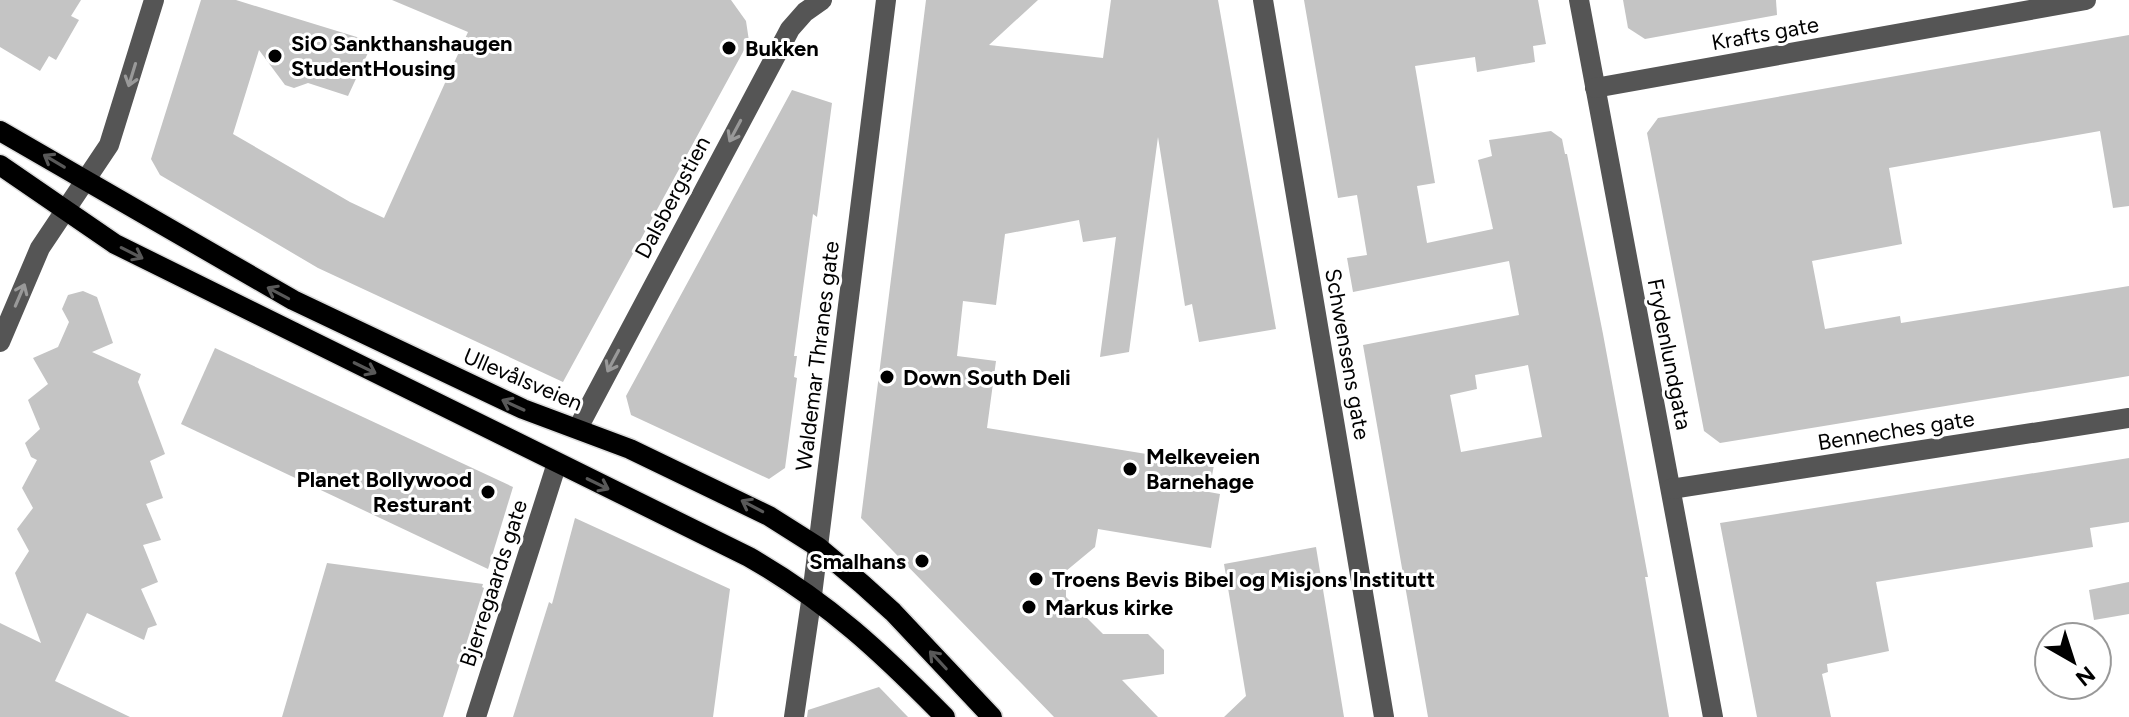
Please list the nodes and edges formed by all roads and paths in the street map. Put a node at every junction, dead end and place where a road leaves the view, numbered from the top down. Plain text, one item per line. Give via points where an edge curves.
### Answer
1 (154, 0) edge
2 (886, 0) edge
3 (1263, 0) edge
4 (1579, 0) edge
5 (2086, 0) edge
6 (806, 4) edge
7 (1595, 88) junction
8 (0, 131) edge
9 (0, 165) edge
10 (87, 181) junction
11 (66, 212) junction
12 (0, 342) edge
13 (2129, 418) edge
14 (578, 428) junction
15 (557, 463) junction
16 (1671, 489) junction
17 (818, 547) junction
18 (812, 595) junction
19 (476, 717) edge
20 (794, 717) edge
21 (945, 717) edge
22 (992, 717) edge
23 (1384, 717) edge
24 (1713, 717) edge

1 -> 10 street via 117,126
2 - 17 street, Waldemar Thranes gate
3 - 23 street, Schwensens gate
4 - 7 street, Frydenlundgata
5 - 7 street, Krafts gate
6 -> 14 street, Dalsbergstien
7 - 16 street, Frydenlundgata
10 -> 8 main road, Ullevålsveien
9 - 11 main road
10 - 11 street
14 -> 10 main road, Ullevålsveien via 523,409 293,300
12 -> 11 street via 40,248
11 -> 15 main road via 127,250
13 - 16 street, Benneches gate
17 -> 14 main road, Ullevålsveien via 744,502
15 -> 18 main road via 749,557
15 - 19 street, Bjerregaards gate
16 - 24 street, Frydenlundgata
17 - 18 street, Waldemar Thranes gate
22 -> 17 main road, Ullevålsveien via 893,612
18 - 20 street, Waldemar Thranes gate
18 - 21 main road

